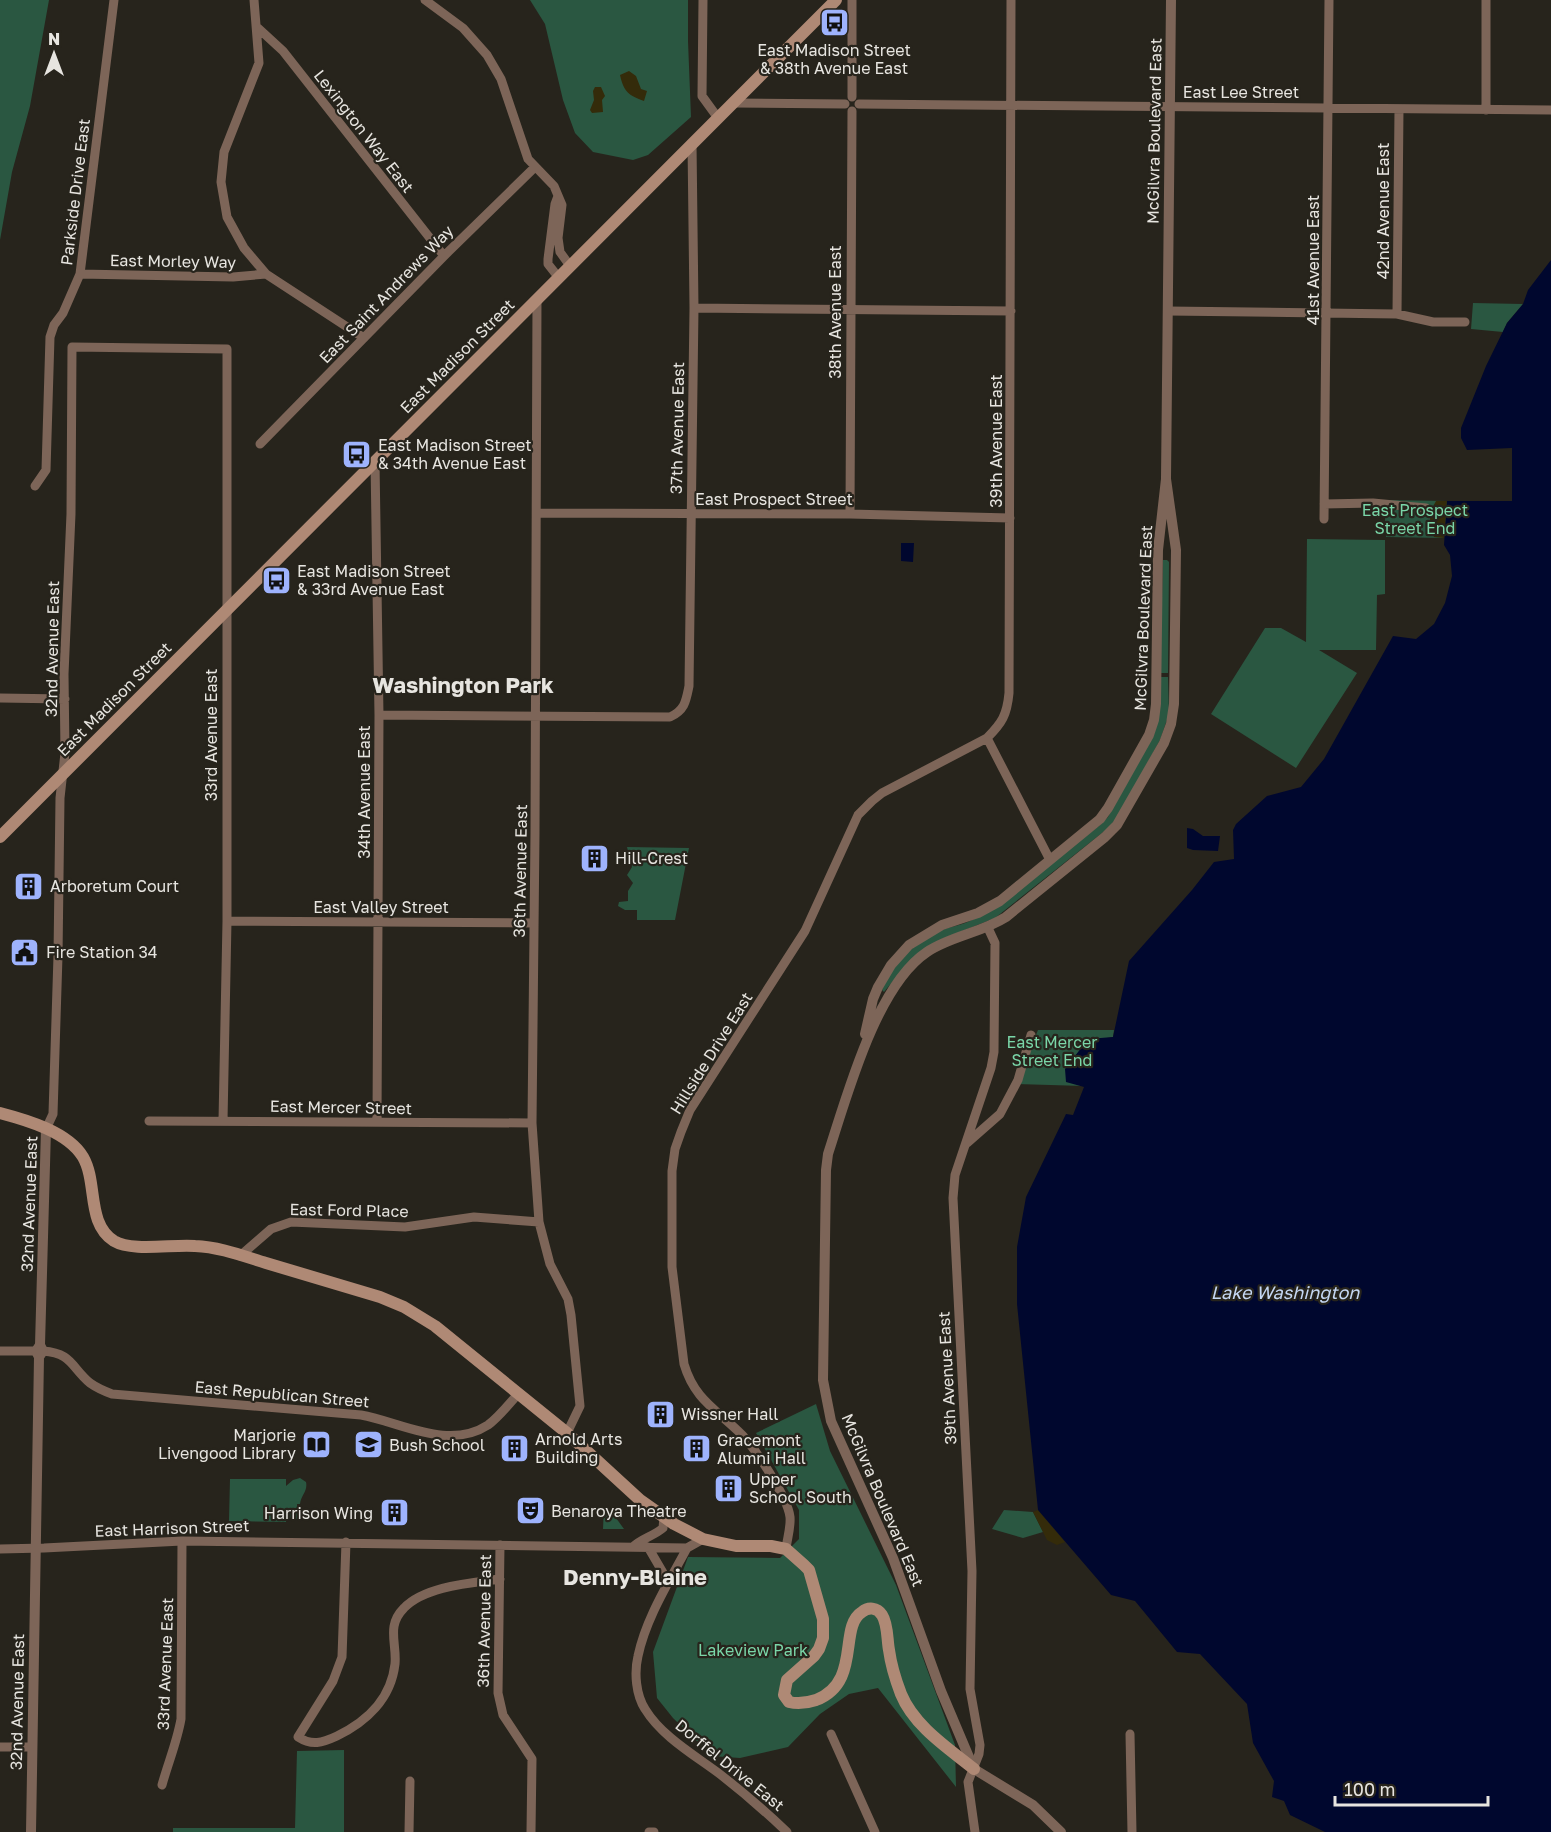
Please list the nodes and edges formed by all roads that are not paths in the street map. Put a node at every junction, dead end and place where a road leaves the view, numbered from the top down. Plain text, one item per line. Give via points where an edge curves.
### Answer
1 (114, 0) edge
2 (254, 0) edge
3 (426, 0) edge
4 (703, 0) edge
5 (836, 0) edge
6 (852, 0) edge
7 (1011, 0) edge
8 (1171, 0) edge
9 (1329, 0) edge
10 (1486, 0) edge
11 (258, 28) junction
12 (733, 104) junction
13 (852, 104) junction
14 (1010, 105) junction
15 (1170, 107) junction
16 (1328, 108) junction
17 (1399, 109) junction
18 (1486, 110) junction
19 (1551, 110) edge
20 (718, 118) junction
21 (692, 143) junction
22 (535, 167) junction
23 (558, 196) junction
24 (444, 256) junction
25 (570, 266) junction
26 (80, 274) junction
27 (266, 274) junction
28 (559, 278) junction
29 (537, 299) junction
30 (694, 308) junction
31 (850, 310) junction
32 (1011, 311) junction
33 (1168, 311) junction
34 (1327, 313) junction
35 (1397, 314) junction
36 (1465, 322) dead end
37 (364, 338) junction
38 (227, 349) joint
39 (260, 444) dead end
40 (375, 462) junction
41 (1166, 479) junction
42 (35, 486) dead end
43 (1324, 504) junction
44 (1426, 508) dead end
45 (537, 513) junction
46 (690, 513) junction
47 (850, 514) junction
48 (1010, 518) junction
49 (1324, 519) dead end
50 (1158, 549) junction
51 (1176, 550) junction
52 (225, 611) junction
53 (0, 698) edge
54 (65, 699) junction
55 (379, 715) junction
56 (536, 717) junction
57 (987, 738) junction
58 (63, 774) junction
59 (0, 837) edge
60 (1050, 860) junction
61 (227, 921) junction
62 (379, 922) junction
63 (534, 923) junction
64 (988, 928) junction
65 (1031, 1035) dead end
66 (861, 1058) junction
67 (0, 1113) edge
68 (149, 1120) dead end
69 (223, 1121) junction
70 (377, 1122) junction
71 (532, 1123) junction
72 (46, 1128) junction
73 (965, 1145) junction
74 (539, 1222) junction
75 (240, 1256) junction
76 (0, 1351) edge
77 (40, 1351) junction
78 (518, 1394) junction
79 (567, 1433) junction
80 (664, 1517) junction
81 (703, 1539) junction
82 (182, 1541) junction
83 (346, 1542) junction
84 (500, 1545) junction
85 (633, 1547) junction
86 (648, 1547) junction
87 (687, 1548) junction
88 (0, 1549) edge
89 (35, 1549) junction
90 (786, 1549) junction
91 (500, 1579) junction
92 (669, 1583) junction
93 (831, 1734) dead end
94 (1130, 1734) dead end
95 (0, 1747) edge
96 (31, 1747) junction
97 (974, 1769) junction
98 (410, 1780) dead end
99 (162, 1785) dead end
100 (31, 1832) edge
101 (409, 1832) edge
102 (531, 1832) edge
103 (649, 1832) edge
104 (654, 1832) edge
105 (787, 1832) edge
106 (875, 1832) edge
107 (975, 1832) edge
108 (1061, 1832) edge
109 (1132, 1832) edge

1 - 26 street, Parkside Drive East
2 - 11 street
3 - 22 street via 463,28 487,56 501,79 523,148
4 - 20 street via 702,96
5 - 12 main road, East Madison Street
6 - 13 street, 38th Avenue East
7 - 14 street, 39th Avenue East
8 - 15 street, McGilvra Boulevard East
9 - 16 street, 41st Avenue East
10 - 18 street
11 - 24 street, Lexington Way East via 283,51
11 - 27 street via 259,63 228,137 221,182 233,231
12 - 13 street, East Lee Street
12 - 20 main road, East Madison Street
13 - 14 street, East Lee Street
13 - 31 street, 38th Avenue East
14 - 15 street, East Lee Street
14 - 32 street, 39th Avenue East
15 - 16 street, East Lee Street
15 - 33 street, McGilvra Boulevard East
16 - 17 street, East Lee Street
16 - 34 street, 41st Avenue East
17 - 18 street, East Lee Street
17 - 35 street, 42nd Avenue East
18 - 19 street, East Lee Street
20 - 21 main road, East Madison Street
21 - 25 main road, East Madison Street
21 - 30 street, 37th Avenue East
22 - 23 street via 554,186
22 - 24 street, East Saint Andrews Way
23 - 25 street via 562,205 560,252
23 - 28 street via 548,264
24 - 37 street, East Saint Andrews Way
25 - 28 main road, East Madison Street
26 - 27 street, East Morley Way
26 - 42 street, Parkside Drive East via 50,337 46,470
27 - 37 street
28 - 29 main road, East Madison Street
29 - 40 main road, East Madison Street
29 - 45 street, 36th Avenue East
30 - 31 street
30 - 46 street, 37th Avenue East
31 - 32 street
31 - 47 street, 38th Avenue East
32 - 48 street, 39th Avenue East
33 - 34 street
33 - 41 street, McGilvra Boulevard East
34 - 35 street
34 - 43 street, 41st Avenue East
35 - 36 street via 1433,322
37 - 39 street, East Saint Andrews Way
38 - 52 street, 33rd Avenue East
38 - 54 street, 32nd Avenue East via 72,347
40 - 52 main road, East Madison Street
40 - 55 street, 34th Avenue East
41 - 50 street, McGilvra Boulevard East
41 - 51 street, McGilvra Boulevard East
43 - 44 street
43 - 49 street, 41st Avenue East
45 - 46 street, East Prospect Street
45 - 56 street, 36th Avenue East
46 - 47 street, East Prospect Street
46 - 56 street, 37th Avenue East via 689,686 682,711 670,717
47 - 48 street, East Prospect Street
48 - 57 street, 39th Avenue East via 1009,693 1001,724
50 - 51 street
50 - 60 street, McGilvra Boulevard East via 1156,704 1152,727 1104,814
51 - 64 street, McGilvra Boulevard East via 1174,704 1164,743 1112,831
52 - 58 main road, East Madison Street
52 - 61 street, 33rd Avenue East
53 - 54 street
54 - 58 street, 32nd Avenue East
55 - 56 street
55 - 62 street, 34th Avenue East
56 - 63 street, 36th Avenue East
57 - 60 street
57 - 90 street, Hillside Drive East via 882,793 858,815 805,931 690,1110 675,1149 672,1267 687,1375 702,1399 739,1432 762,1460 790,1514
58 - 59 main road, East Madison Street
58 - 72 street, 32nd Avenue East via 53,1114
60 - 66 street, McGilvra Boulevard East via 1000,901 930,931 909,945 884,975 873,999
61 - 62 street, East Valley Street
61 - 69 street, 33rd Avenue East
62 - 63 street, East Valley Street
62 - 70 street, 34th Avenue East
63 - 71 street, 36th Avenue East
64 - 66 street, McGilvra Boulevard East via 941,944 914,962 893,986
64 - 73 street, 39th Avenue East via 995,943 994,1052
65 - 73 street via 1018,1080 1000,1114
66 - 97 street, McGilvra Boulevard East via 825,1170 826,1400 831,1421 893,1557
67 - 72 main road
68 - 69 street, East Mercer Street
69 - 70 street, East Mercer Street
70 - 71 street, East Mercer Street
71 - 74 street, 36th Avenue East
72 - 75 main road via 83,1157 97,1219 108,1237 139,1247 204,1246
72 - 77 street, 32nd Avenue East
73 - 97 street, 39th Avenue East via 955,1175 953,1198 972,1571 970,1689 980,1745
74 - 75 street, East Ford Place via 474,1217 417,1226 291,1222 271,1229
74 - 79 street, 36th Avenue East via 550,1264 568,1299 571,1315 580,1406
75 - 78 main road via 404,1307 435,1326
76 - 77 street, East Republican Street
77 - 78 street, East Republican Street via 65,1356 88,1381 112,1394 361,1414 440,1435 472,1432 488,1425
77 - 89 street, 32nd Avenue East
78 - 79 main road
79 - 80 main road
80 - 81 main road
80 - 85 street via 663,1528
81 - 87 street
81 - 90 main road via 736,1546
82 - 83 street, East Harrison Street
82 - 89 street, East Harrison Street
82 - 99 street, 33rd Avenue East via 181,1719
83 - 84 street, East Harrison Street
83 - 91 street via 343,1650 333,1681 298,1737 305,1742 319,1744 370,1716 390,1687 395,1665 393,1625 404,1607 431,1592
84 - 85 street, East Harrison Street
84 - 91 street, 36th Avenue East
85 - 86 street, East Harrison Street
86 - 87 street, East Harrison Street
86 - 92 street
87 - 92 street
88 - 89 street, East Harrison Street
89 - 96 street, 32nd Avenue East
90 - 97 main road via 809,1570 824,1629 819,1649 787,1680 783,1690 786,1698 794,1703 810,1702 834,1689 847,1659 855,1618 864,1610 875,1609 884,1621 893,1669 909,1709 919,1723
91 - 102 street, 36th Avenue East via 498,1693 503,1715 532,1759
92 - 105 street, Dorffel Drive East via 648,1625 637,1659 641,1702 668,1734
93 - 106 street
94 - 109 street
95 - 96 street
96 - 100 street, 32nd Avenue East
97 - 107 street, 39th Avenue East via 968,1782
97 - 108 street via 1033,1805
98 - 101 street
103 - 104 street

